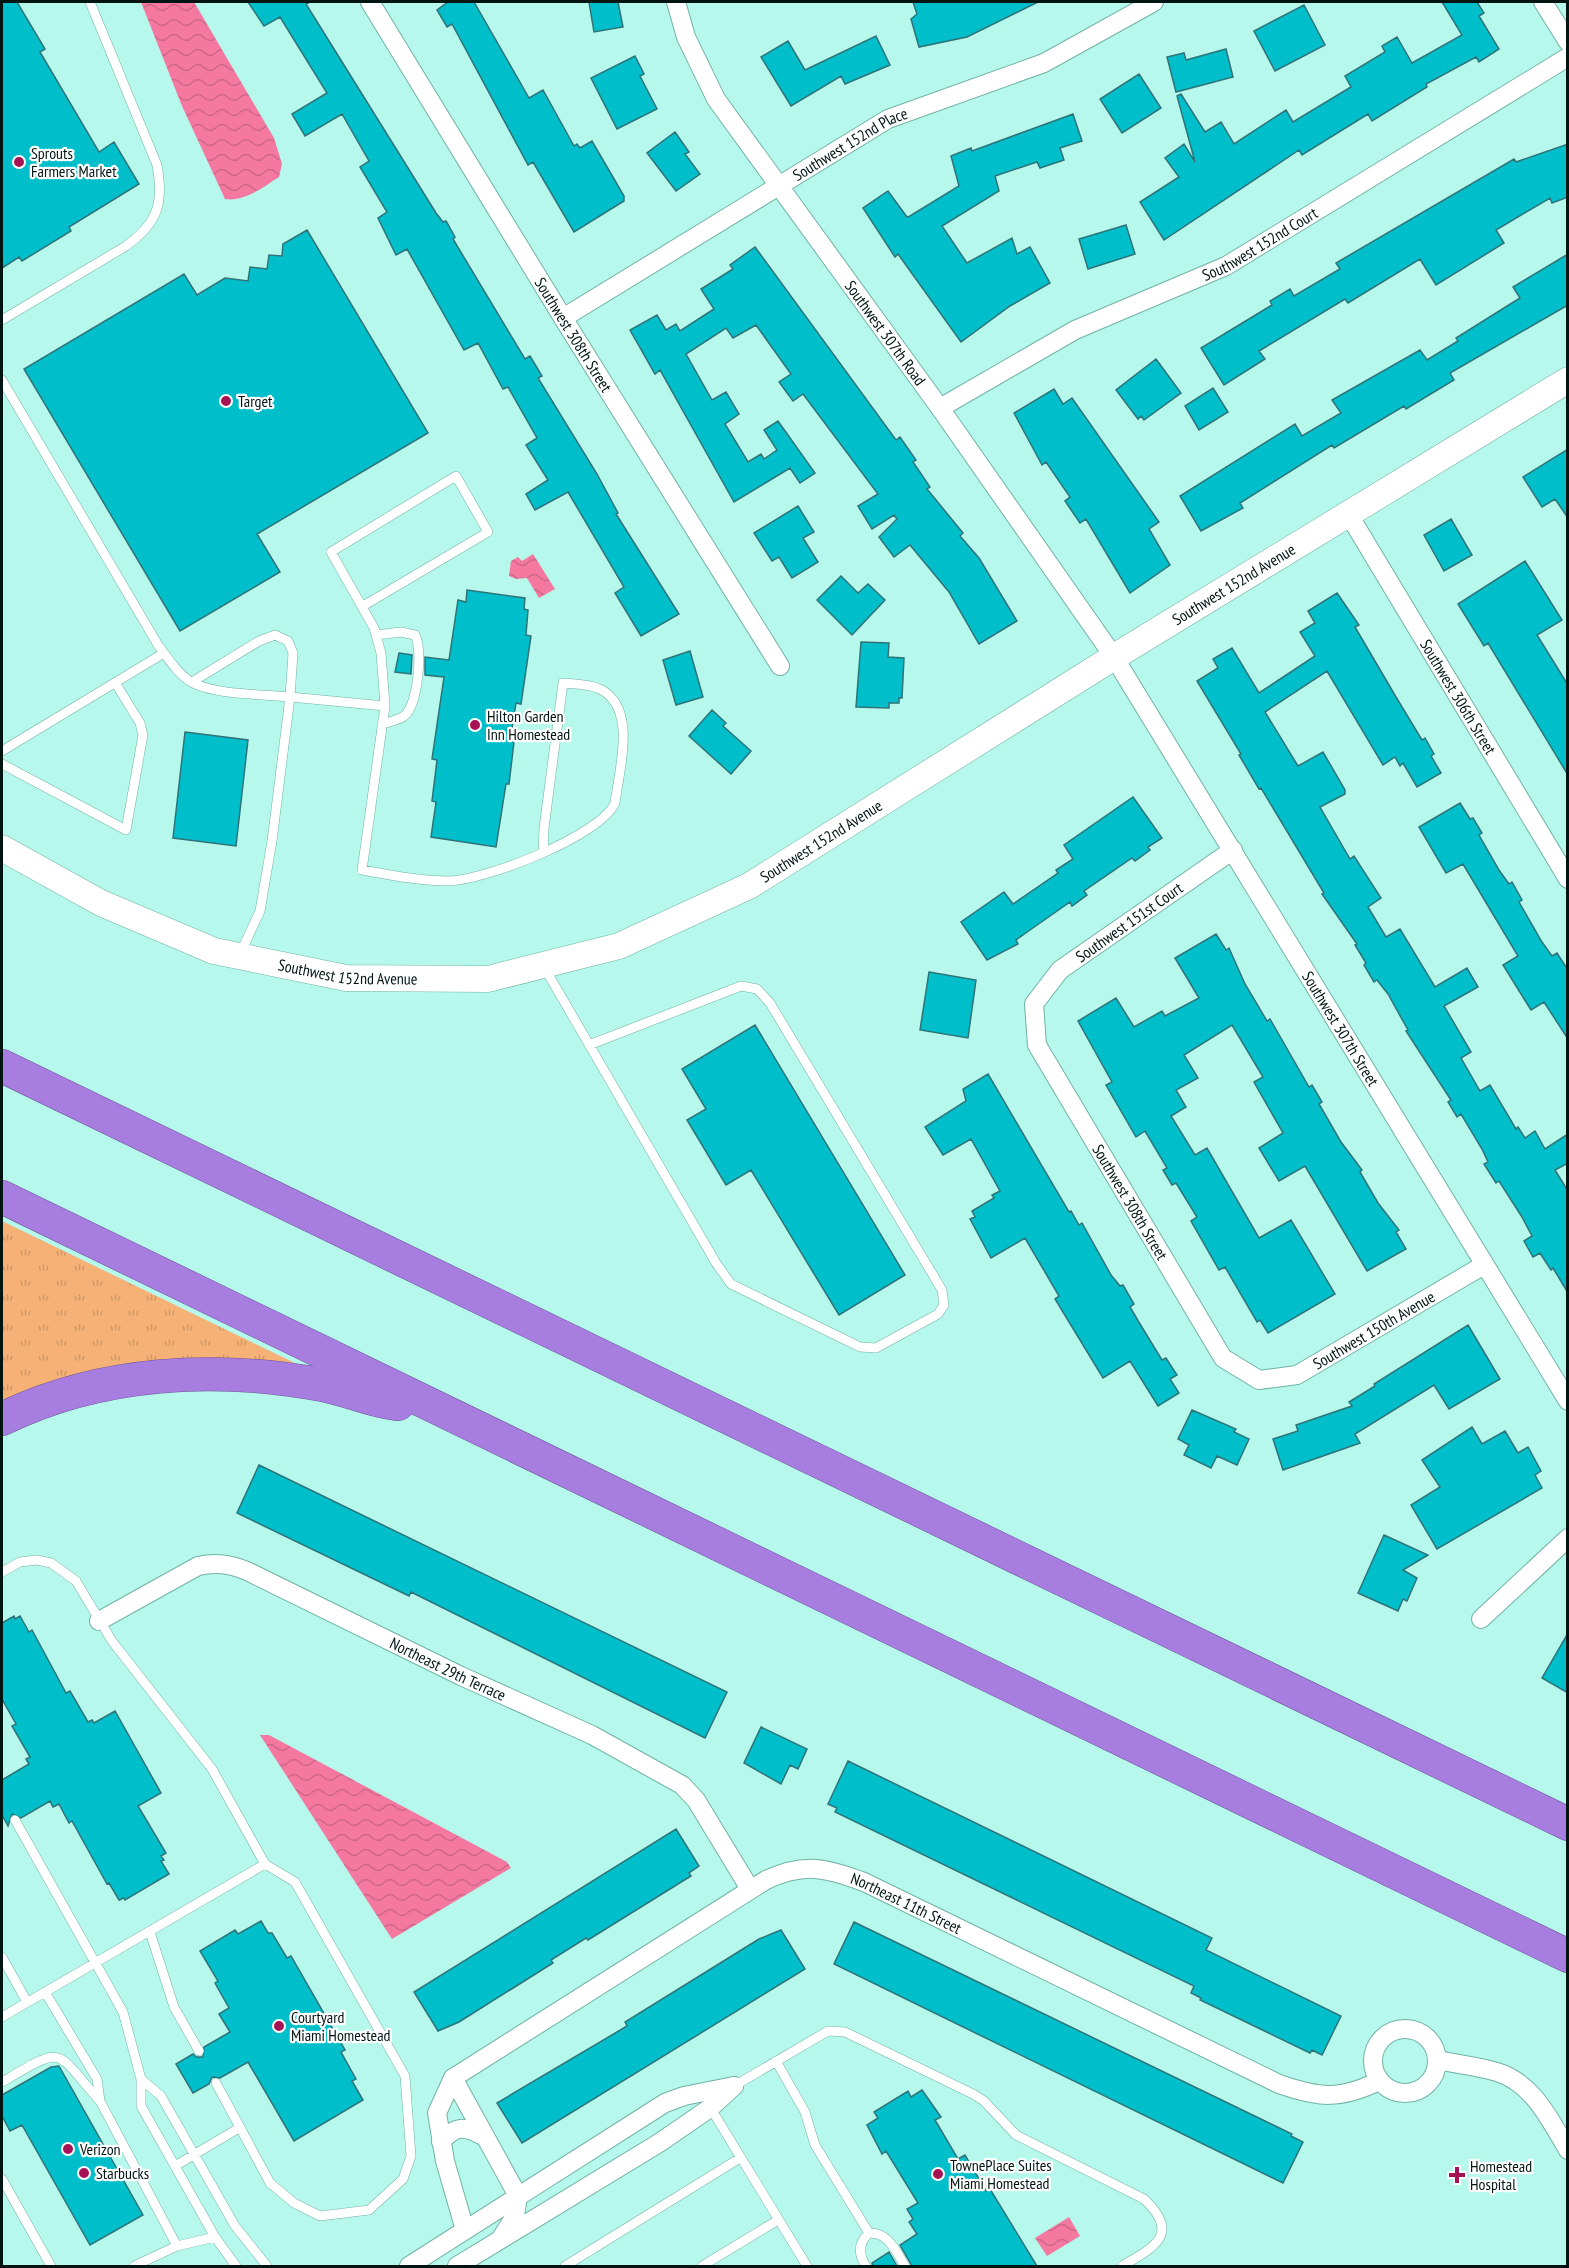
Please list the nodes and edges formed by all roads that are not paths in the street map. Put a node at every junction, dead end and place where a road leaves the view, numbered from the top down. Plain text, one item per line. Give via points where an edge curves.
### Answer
1 (90, 2) edge
2 (370, 2) edge
3 (676, 2) edge
4 (1154, 2) edge
5 (1543, 2) edge
6 (1568, 42) edge
7 (1568, 57) edge
8 (779, 185) junction
9 (563, 318) junction
10 (2, 321) edge
11 (2, 380) edge
12 (1568, 380) edge
13 (940, 408) junction
14 (1349, 515) junction
15 (363, 606) junction
16 (376, 635) junction
17 (164, 653) junction
18 (1113, 657) junction
19 (780, 666) dead end
20 (192, 682) junction
21 (116, 684) junction
22 (290, 697) junction
23 (385, 706) junction
24 (382, 724) junction
25 (2, 751) edge
26 (2, 764) edge
27 (2, 848) edge
28 (1233, 850) junction
29 (543, 851) junction
30 (1568, 879) edge
31 (239, 956) junction
32 (543, 965) junction
33 (1034, 1004) joint
34 (589, 1045) junction
35 (2, 1066) edge
36 (2, 1197) edge
37 (1484, 1265) junction
38 (1259, 1380) joint
39 (1568, 1401) edge
40 (438, 1408) junction
41 (2, 1419) edge
42 (1568, 1538) edge
43 (2, 1572) edge
44 (1481, 1619) dead end
45 (99, 1621) junction
46 (15, 1820) dead end
47 (1568, 1824) edge
48 (265, 1864) junction
49 (750, 1889) junction
50 (150, 1932) junction
51 (1568, 1956) edge
52 (2, 1958) edge
53 (93, 1963) junction
54 (45, 1992) junction
55 (27, 2002) junction
56 (2, 2017) edge
57 (199, 2050) dead end
58 (1437, 2060) junction
59 (776, 2061) junction
60 (453, 2078) junction
61 (141, 2079) junction
62 (1379, 2081) junction
63 (2, 2082) edge
64 (216, 2083) dead end
65 (734, 2086) joint
66 (706, 2100) junction
67 (100, 2101) junction
68 (239, 2128) junction
69 (483, 2136) junction
70 (441, 2142) junction
71 (1568, 2150) edge
72 (194, 2155) junction
73 (740, 2157) junction
74 (175, 2166) junction
75 (2, 2179) edge
76 (518, 2196) junction
77 (778, 2220) junction
78 (465, 2230) junction
79 (869, 2233) junction
80 (215, 2237) junction
81 (498, 2243) junction
82 (177, 2246) junction
83 (718, 2262) edge
84 (51, 2266) edge
85 (134, 2266) edge
86 (236, 2266) edge
87 (267, 2266) edge
88 (409, 2266) edge
89 (457, 2266) edge
90 (565, 2266) edge
91 (702, 2266) edge
92 (807, 2266) edge
93 (866, 2266) edge
94 (906, 2266) edge
95 (1122, 2266) edge

1 - 10 lane via 157,165 161,189 154,218 145,232 126,246
2 - 9 street, Southwest 308th Street
3 - 8 street, Southwest 307th Road via 686,37 716,99
4 - 8 street, Southwest 152nd Place via 1044,63 888,119
5 - 6 street
7 - 13 street, Southwest 152nd Court via 1226,266 1075,330
8 - 9 street, Southwest 152nd Place
8 - 13 street, Southwest 307th Road
9 - 19 street, Southwest 308th Street
11 - 17 lane
12 - 14 street, Southwest 152nd Avenue
13 - 18 street, Southwest 307th Road
14 - 18 street, Southwest 152nd Avenue
14 - 30 street, Southwest 306th Street
15 - 15 lane via 331,552 456,476 488,532
15 - 16 lane
16 - 23 lane
16 - 24 lane via 410,632 420,650 412,706 404,717
17 - 20 lane
17 - 21 lane
18 - 28 street, Southwest 307th Street
18 - 32 street, Southwest 152nd Avenue via 749,886 619,946
20 - 22 lane via 210,688
20 - 22 lane via 275,635 288,641 293,652
21 - 25 lane
21 - 26 lane via 143,735 126,830
22 - 23 lane
22 - 31 lane via 260,910
23 - 24 lane
24 - 29 lane via 362,870 460,880 495,871
27 - 31 street, Southwest 152nd Avenue via 101,903 214,951
28 - 33 street, Southwest 151st Court via 1060,969
28 - 37 street, Southwest 307th Street
29 - 29 lane via 600,822 615,803 623,724 610,697 592,686 562,683
31 - 32 street, Southwest 152nd Avenue via 346,978 488,979
32 - 34 lane
33 - 38 street, Southwest 308th Street via 1036,1045 1222,1358
34 - 34 lane via 732,1284 860,1347 876,1348 938,1314 944,1305 942,1290 770,1004 757,989 741,986
35 - 47 highway
36 - 40 highway
37 - 38 street, Southwest 150th Avenue via 1296,1375
37 - 39 street, Southwest 307th Street
40 - 41 highway via 389,1403 325,1385 254,1374 172,1375 98,1385 21,1409
40 - 51 highway
42 - 44 street
43 - 45 lane via 20,1562 51,1563 76,1581
45 - 48 lane via 212,1768
45 - 49 street, Northeast 29th Terrace via 198,1566 222,1564 247,1571 592,1735 674,1780 696,1800
46 - 53 lane
48 - 50 lane
48 - 68 lane via 295,1882 405,2076 411,2156 403,2179 369,2210 320,2216 294,2203 270,2183
49 - 60 street, Northeast 11th Street
49 - 62 street, Northeast 11th Street via 793,1870 834,1871 864,1882 1279,2084 1320,2096 1360,2090
50 - 53 lane
50 - 57 lane via 174,2007
52 - 55 lane
53 - 54 lane
53 - 61 lane via 123,2012
54 - 55 lane
54 - 67 lane via 97,2079
55 - 56 lane
58 - 62 street via 1434,2076 1418,2091 1397,2092
58 - 62 street via 1426,2037 1418,2031 1397,2029 1380,2040 1374,2050 1372,2060
58 - 71 street via 1496,2072 1515,2080 1534,2098
59 - 65 lane
59 - 79 lane via 805,2112 815,2145
59 - 95 lane via 828,2031 837,2030 973,2094 1016,2135 1144,2199 1157,2212 1163,2223 1155,2246
60 - 69 street
60 - 70 street via 437,2113
61 - 72 lane via 161,2097
61 - 74 lane via 141,2106
63 - 67 lane via 50,2055 60,2056
64 - 68 lane
65 - 66 street
66 - 73 lane
66 - 76 street via 664,2103
66 - 81 street
67 - 82 lane
68 - 72 lane
69 - 70 street via 458,2127
69 - 76 street
70 - 78 street
72 - 74 lane
72 - 87 lane via 235,2226
73 - 77 lane
73 - 90 lane
74 - 80 lane
75 - 84 lane
76 - 78 street
76 - 81 street via 515,2216
77 - 83 lane
77 - 92 lane
78 - 88 street
79 - 93 lane via 860,2248
79 - 94 lane via 879,2233 888,2240
80 - 82 lane
80 - 86 lane
81 - 89 street
82 - 85 lane
83 - 91 lane

